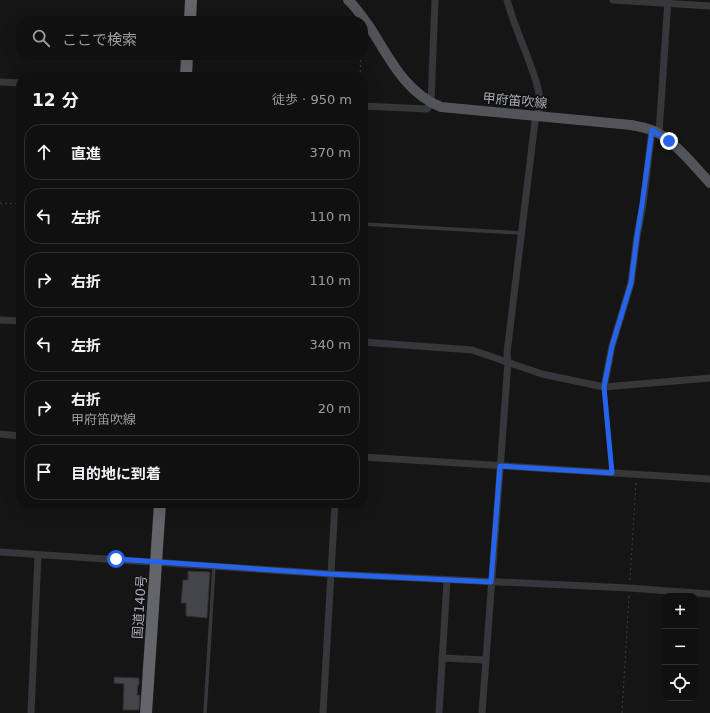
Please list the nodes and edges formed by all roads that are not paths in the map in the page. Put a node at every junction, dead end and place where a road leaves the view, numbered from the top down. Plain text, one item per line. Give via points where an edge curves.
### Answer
1 (191, 0) edge
2 (348, 0) edge
3 (435, 0) edge
4 (507, 0) edge
5 (613, 0) edge
6 (667, 2) edge
7 (710, 6) edge
8 (190, 16) edge
9 (361, 16) edge
10 (368, 26) edge
11 (187, 60) edge
12 (186, 72) edge
13 (0, 82) edge
14 (16, 82) edge
15 (431, 103) junction
16 (368, 106) edge
17 (538, 115) junction
18 (655, 131) junction
19 (710, 183) edge
20 (368, 224) edge
21 (521, 233) junction
22 (0, 320) edge
23 (16, 321) edge
24 (368, 342) edge
25 (508, 362) junction
26 (710, 378) edge
27 (604, 387) junction
28 (0, 434) edge
29 (16, 436) edge
30 (368, 457) edge
31 (500, 466) junction
32 (612, 473) junction
33 (710, 479) edge
34 (160, 508) edge
35 (335, 508) edge
36 (0, 552) edge
37 (38, 555) junction
38 (156, 562) junction
39 (214, 566) junction
40 (330, 574) junction
41 (447, 580) junction
42 (491, 582) junction
43 (710, 594) edge
44 (442, 658) junction
45 (485, 660) junction
46 (31, 713) edge
47 (146, 713) edge
48 (205, 713) edge
49 (324, 713) edge
50 (439, 713) edge
51 (482, 713) edge

1 - 8 highway
2 - 9 main road, 甲府笛吹線
3 - 15 street
4 - 17 street via 534,70 540,106
5 - 6 street
6 - 7 street
6 - 18 street
10 - 15 main road, 甲府笛吹線 via 402,77
11 - 12 highway
13 - 14 street
15 - 16 street via 428,109
15 - 17 main road, 甲府笛吹線 via 441,107
17 - 18 main road, 甲府笛吹線 via 631,125
17 - 21 street via 534,121
18 - 19 main road, 甲府笛吹線 via 669,141
18 - 27 street via 631,283 612,346
20 - 21 lane
21 - 25 street
22 - 23 street
24 - 25 street via 472,350
25 - 27 street via 542,374
25 - 31 street
26 - 27 street
27 - 32 lane
28 - 29 street
30 - 31 street
31 - 32 street
31 - 42 street
32 - 33 street
34 - 38 highway, 国道140号
35 - 40 street
36 - 37 street
37 - 38 street
37 - 46 street
38 - 39 street
38 - 47 highway, 国道140号
39 - 40 street
39 - 48 lane
40 - 41 street
40 - 49 street
41 - 42 street
41 - 44 street
42 - 43 street
42 - 45 street
44 - 45 street
44 - 50 street
45 - 51 street

